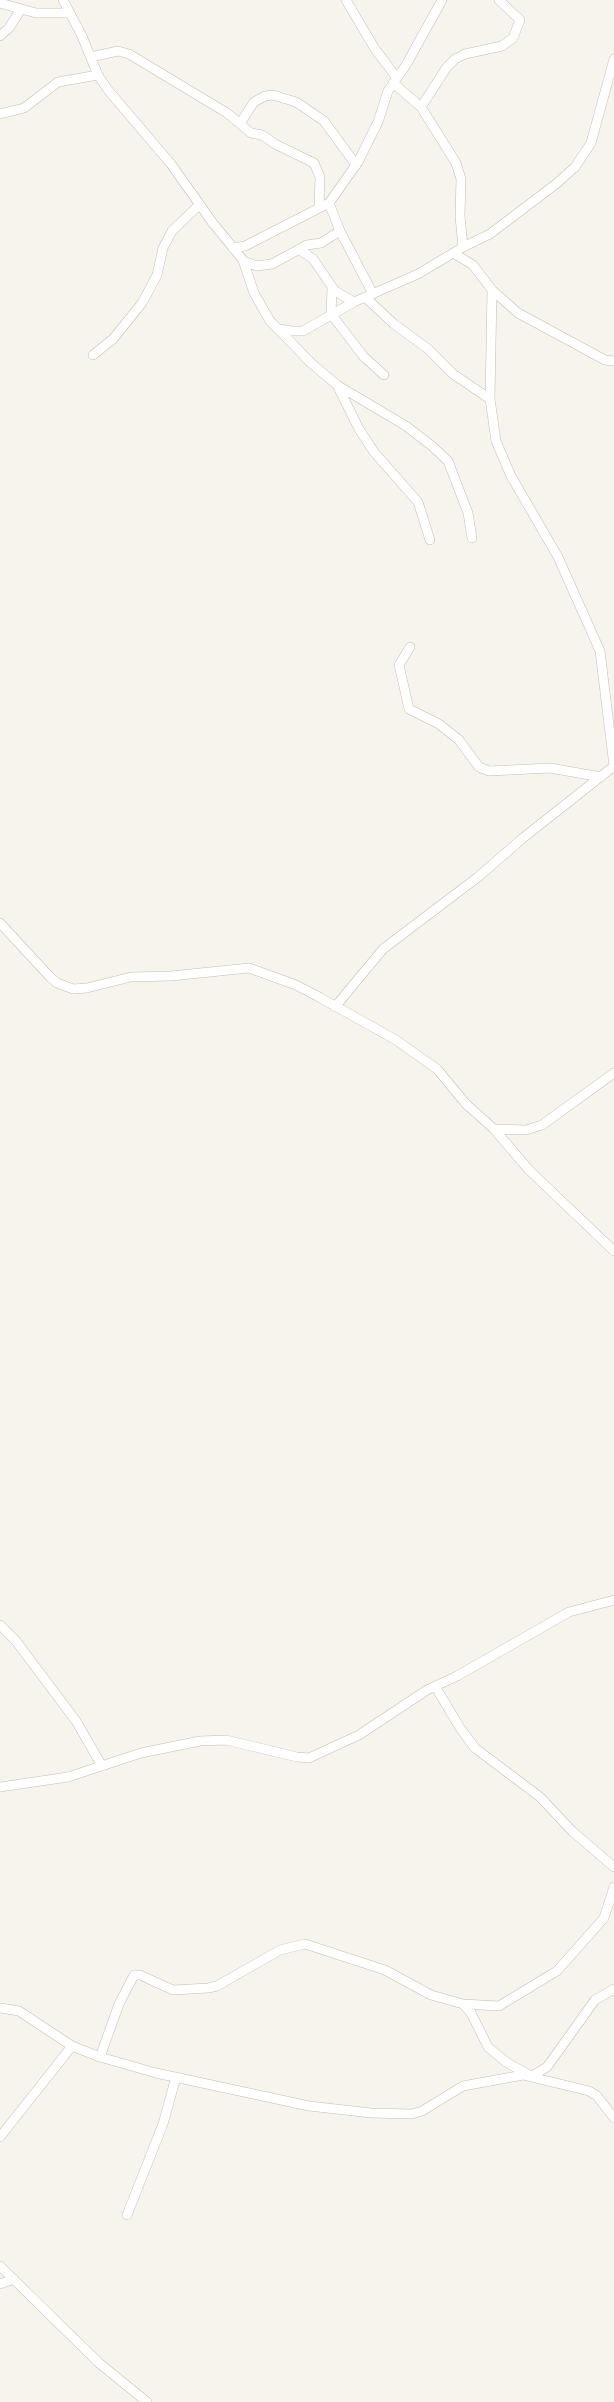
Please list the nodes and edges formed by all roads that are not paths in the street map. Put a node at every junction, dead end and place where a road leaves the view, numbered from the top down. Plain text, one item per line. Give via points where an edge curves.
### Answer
1 (63, 0) edge
2 (346, 0) edge
3 (442, 0) edge
4 (499, 0) edge
5 (0, 3) edge
6 (21, 10) junction
7 (69, 13) junction
8 (0, 36) edge
9 (91, 57) junction
10 (614, 59) edge
11 (98, 75) junction
12 (395, 81) junction
13 (610, 93) edge
14 (421, 107) junction
15 (0, 114) edge
16 (241, 122) junction
17 (356, 165) junction
18 (329, 203) junction
19 (200, 205) junction
20 (319, 208) junction
21 (340, 231) junction
22 (464, 246) junction
23 (233, 248) junction
24 (299, 248) junction
25 (453, 253) junction
26 (243, 261) junction
27 (473, 265) junction
28 (332, 286) junction
29 (492, 290) junction
30 (369, 295) junction
31 (354, 302) junction
32 (331, 314) junction
33 (278, 329) junction
34 (93, 355) dead end
35 (614, 361) edge
36 (384, 375) dead end
37 (337, 385) junction
38 (490, 400) junction
39 (472, 538) dead end
40 (430, 540) dead end
41 (410, 647) dead end
42 (614, 766) edge
43 (601, 776) junction
44 (0, 923) edge
45 (335, 1007) junction
46 (614, 1074) edge
47 (494, 1129) junction
48 (614, 1251) edge
49 (614, 1600) edge
50 (0, 1625) edge
51 (435, 1686) junction
52 (102, 1766) junction
53 (0, 1787) edge
54 (614, 1866) edge
55 (614, 1887) edge
56 (614, 1989) edge
57 (463, 2004) junction
58 (0, 2008) edge
59 (72, 2046) junction
60 (100, 2057) junction
61 (531, 2076) junction
62 (176, 2077) junction
63 (614, 2118) edge
64 (0, 2138) edge
65 (127, 2215) dead end
66 (0, 2266) edge
67 (14, 2279) junction
68 (0, 2284) edge
69 (147, 2402) edge

1 - 7 street
2 - 12 street
3 - 12 street
4 - 14 street via 520,20 513,38 502,46 465,54 455,59
5 - 6 street
6 - 7 street via 52,14
6 - 8 street
7 - 9 street
9 - 11 street
9 - 16 street via 118,51 129,54
10 - 13 street
11 - 15 street via 58,82 24,108
11 - 19 street via 114,98 176,170
12 - 14 street
12 - 17 street
13 - 22 street via 591,143 575,167 509,221 490,234
14 - 22 street via 460,172 460,216
16 - 17 street via 258,98 272,95 296,102 324,121
16 - 20 street via 251,132 262,135 314,163 320,177
17 - 18 street
18 - 20 street
18 - 21 street
19 - 23 street
19 - 34 street via 172,231 163,248 158,274 142,303 113,339
20 - 23 street via 245,246
21 - 24 street via 321,243
21 - 30 street
22 - 25 street
22 - 27 street
23 - 26 street
24 - 26 street via 272,264 257,266
24 - 28 street via 313,259
25 - 27 street
25 - 30 street via 414,276
26 - 33 street via 261,308
27 - 29 street
28 - 31 street
28 - 32 street
29 - 35 street via 524,317 605,360
29 - 38 street
30 - 31 street
30 - 38 street via 394,324 428,349 453,374
31 - 32 street
32 - 33 street via 303,331
32 - 36 street via 364,357
33 - 37 street
37 - 39 street via 406,426 448,461 468,513
37 - 40 street via 359,429 374,452 418,502
38 - 42 street via 499,451 558,557 600,651
41 - 43 street via 399,665 409,709 438,724 459,740 479,767 489,771 550,768
42 - 43 street
43 - 45 street via 478,877 383,949
44 - 45 street via 50,977 65,987 87,988 131,977 171,976 249,968 296,985
45 - 47 street via 396,1040 437,1069 466,1104
46 - 47 street via 542,1125 526,1130
47 - 48 street via 529,1170
49 - 51 street via 568,1612
50 - 52 street via 16,1641 76,1721
51 - 52 street via 359,1735 309,1758 219,1740 152,1750
51 - 54 street via 475,1748 540,1797 572,1831
52 - 53 street via 61,1779
55 - 57 street via 604,1918 557,1971 499,2006
56 - 61 street via 595,2000 547,2068
57 - 60 street via 431,1995 373,1965 313,1946 298,1944 280,1950 217,1986 208,1988 173,1990 140,1975 134,1975 119,2004
57 - 61 street via 471,2013 485,2044
58 - 59 street via 19,2011
59 - 60 street
59 - 64 street
60 - 62 street
61 - 62 street via 504,2077 463,2086 422,2111 412,2114 321,2108
61 - 63 street via 589,2091 597,2096
62 - 65 street via 163,2124
66 - 67 street
67 - 68 street
67 - 69 street via 76,2341

